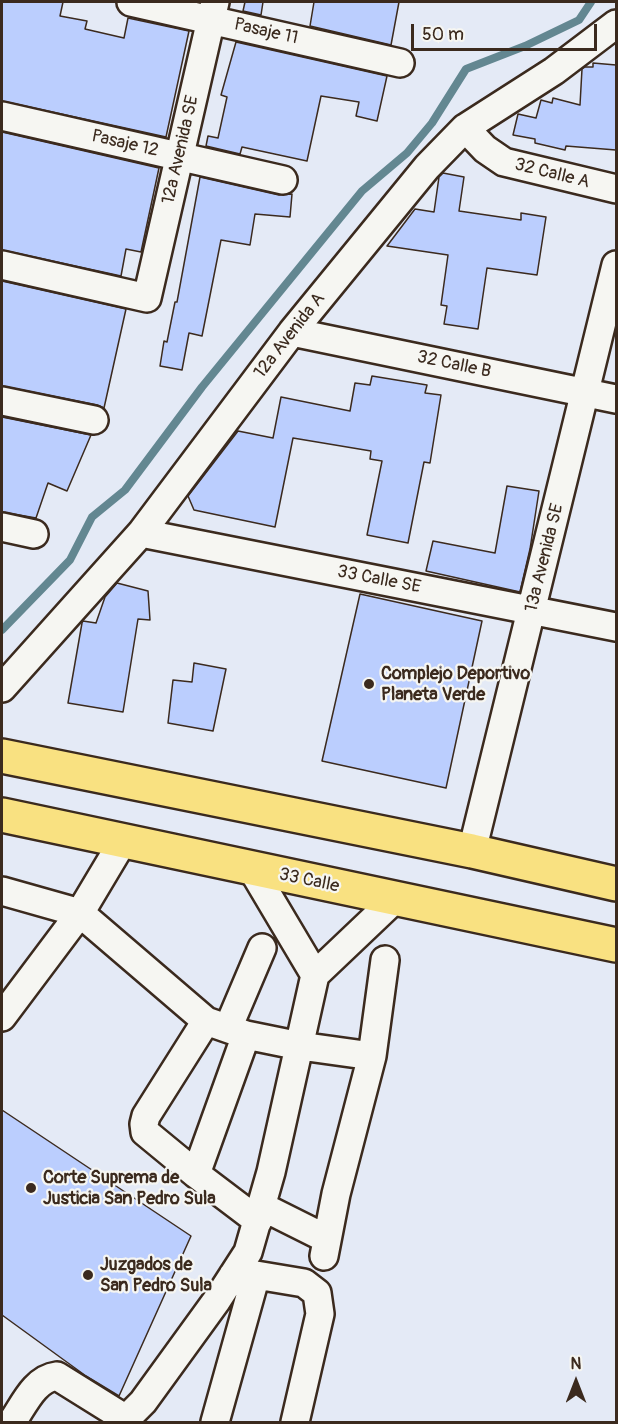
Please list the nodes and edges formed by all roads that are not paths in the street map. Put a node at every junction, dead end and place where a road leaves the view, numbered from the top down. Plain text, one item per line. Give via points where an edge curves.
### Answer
1 (131, 2) edge
2 (213, 11) edge
3 (616, 24) edge
4 (400, 63) dead end
5 (2, 116) edge
6 (465, 128) junction
7 (180, 156) junction
8 (283, 180) dead end
9 (616, 189) edge
10 (2, 265) edge
11 (616, 265) edge
12 (292, 332) junction
13 (585, 392) junction
14 (616, 399) edge
15 (2, 400) edge
16 (94, 420) dead end
17 (2, 527) edge
18 (141, 533) junction
19 (34, 534) dead end
20 (532, 610) junction
21 (616, 627) edge
22 (2, 688) edge
23 (2, 756) edge
24 (2, 815) edge
25 (123, 841) junction
26 (472, 851) junction
27 (252, 868) junction
28 (616, 884) edge
29 (2, 891) edge
30 (395, 899) junction
31 (80, 913) junction
32 (616, 945) edge
33 (262, 948) dead end
34 (384, 960) dead end
35 (315, 975) junction
36 (2, 1017) edge
37 (227, 1028) junction
38 (300, 1046) junction
39 (372, 1056) junction
40 (196, 1174) junction
41 (260, 1214) junction
42 (245, 1275) junction
43 (133, 1416) edge
44 (12, 1422) edge
45 (215, 1422) edge
46 (295, 1422) edge

1 - 2 street, Pasaje 11
2 - 4 street, Pasaje 11
2 - 7 street, 12a Avenida SE
3 - 6 street, 12a Avenida A via 554,71
5 - 7 street, Pasaje 12
6 - 9 street, 32 Calle A via 484,149 504,162
6 - 12 street, 12a Avenida A via 427,167
7 - 8 street, Pasaje 12
7 - 10 street, 12a Avenida SE via 147,298
11 - 13 street, 13a Avenida SE
12 - 13 street, 32 Calle B
12 - 18 street, 12a Avenida A
13 - 14 street, 32 Calle B
13 - 20 street, 13a Avenida SE
15 - 16 street
17 - 19 street
18 - 20 street, 33 Calle SE
18 - 22 street, 12a Avenida A
20 - 21 street, 33 Calle SE
20 - 26 street, 13a Avenida SE
23 - 26 main road
24 - 25 main road, 33 Calle
25 - 27 main road, 33 Calle
25 - 31 street
26 - 28 main road
27 - 30 main road, 33 Calle
27 - 35 street
29 - 31 street
30 - 32 main road, 33 Calle
30 - 35 street
31 - 36 street
31 - 37 street
33 - 37 street
34 - 39 street
35 - 38 street
37 - 38 street
37 - 40 street
37 - 40 street via 144,1124 145,1132
38 - 39 street
38 - 41 street
39 - 41 street via 326,1247
40 - 41 street
41 - 42 street
42 - 43 street
42 - 45 street
42 - 46 street via 304,1283 316,1293 320,1314
43 - 44 street via 57,1376 46,1377 35,1387

